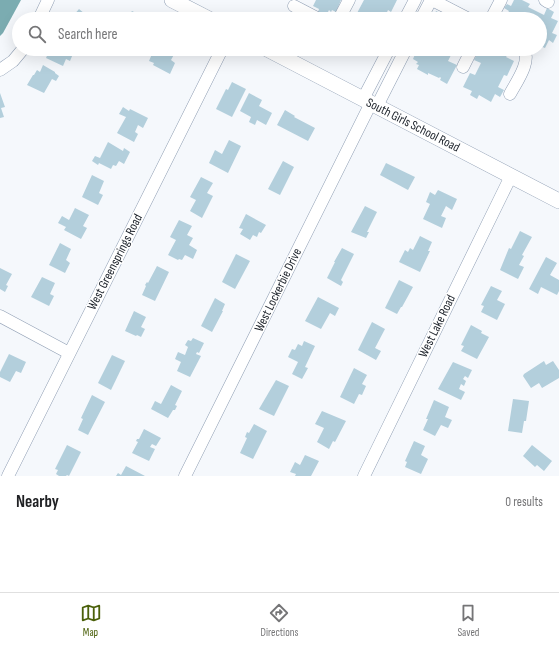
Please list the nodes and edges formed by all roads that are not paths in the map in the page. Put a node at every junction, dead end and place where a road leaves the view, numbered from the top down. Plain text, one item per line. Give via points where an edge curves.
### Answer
1 (48, 0) edge
2 (172, 0) edge
3 (349, 0) edge
4 (415, 0) edge
5 (431, 0) edge
6 (501, 0) edge
7 (294, 6) dead end
8 (42, 12) edge
9 (195, 12) edge
10 (306, 12) edge
11 (343, 12) edge
12 (409, 12) edge
13 (425, 12) edge
14 (455, 12) edge
15 (495, 12) edge
16 (17, 56) edge
17 (218, 56) edge
18 (280, 56) edge
19 (387, 56) edge
20 (401, 56) edge
21 (468, 56) edge
22 (526, 56) edge
23 (463, 67) dead end
24 (0, 70) edge
25 (510, 94) dead end
26 (370, 103) junction
27 (511, 176) junction
28 (559, 200) edge
29 (0, 316) edge
30 (69, 353) junction
31 (8, 476) edge
32 (185, 476) edge
33 (364, 476) edge

1 - 8 street
2 - 9 main road
3 - 11 street
4 - 12 street
5 - 13 street
5 - 14 street
6 - 15 street
7 - 10 street
16 - 24 street
17 - 30 street, West Greensprings Road
18 - 26 main road, South Girls School Road
19 - 26 street
20 - 26 street
21 - 23 street
22 - 25 street via 525,64
26 - 27 main road, South Girls School Road
26 - 32 street, West Lockerbie Drive
27 - 28 main road, South Girls School Road
27 - 33 street, West Lake Road
29 - 30 street
30 - 31 street, West Greensprings Road

